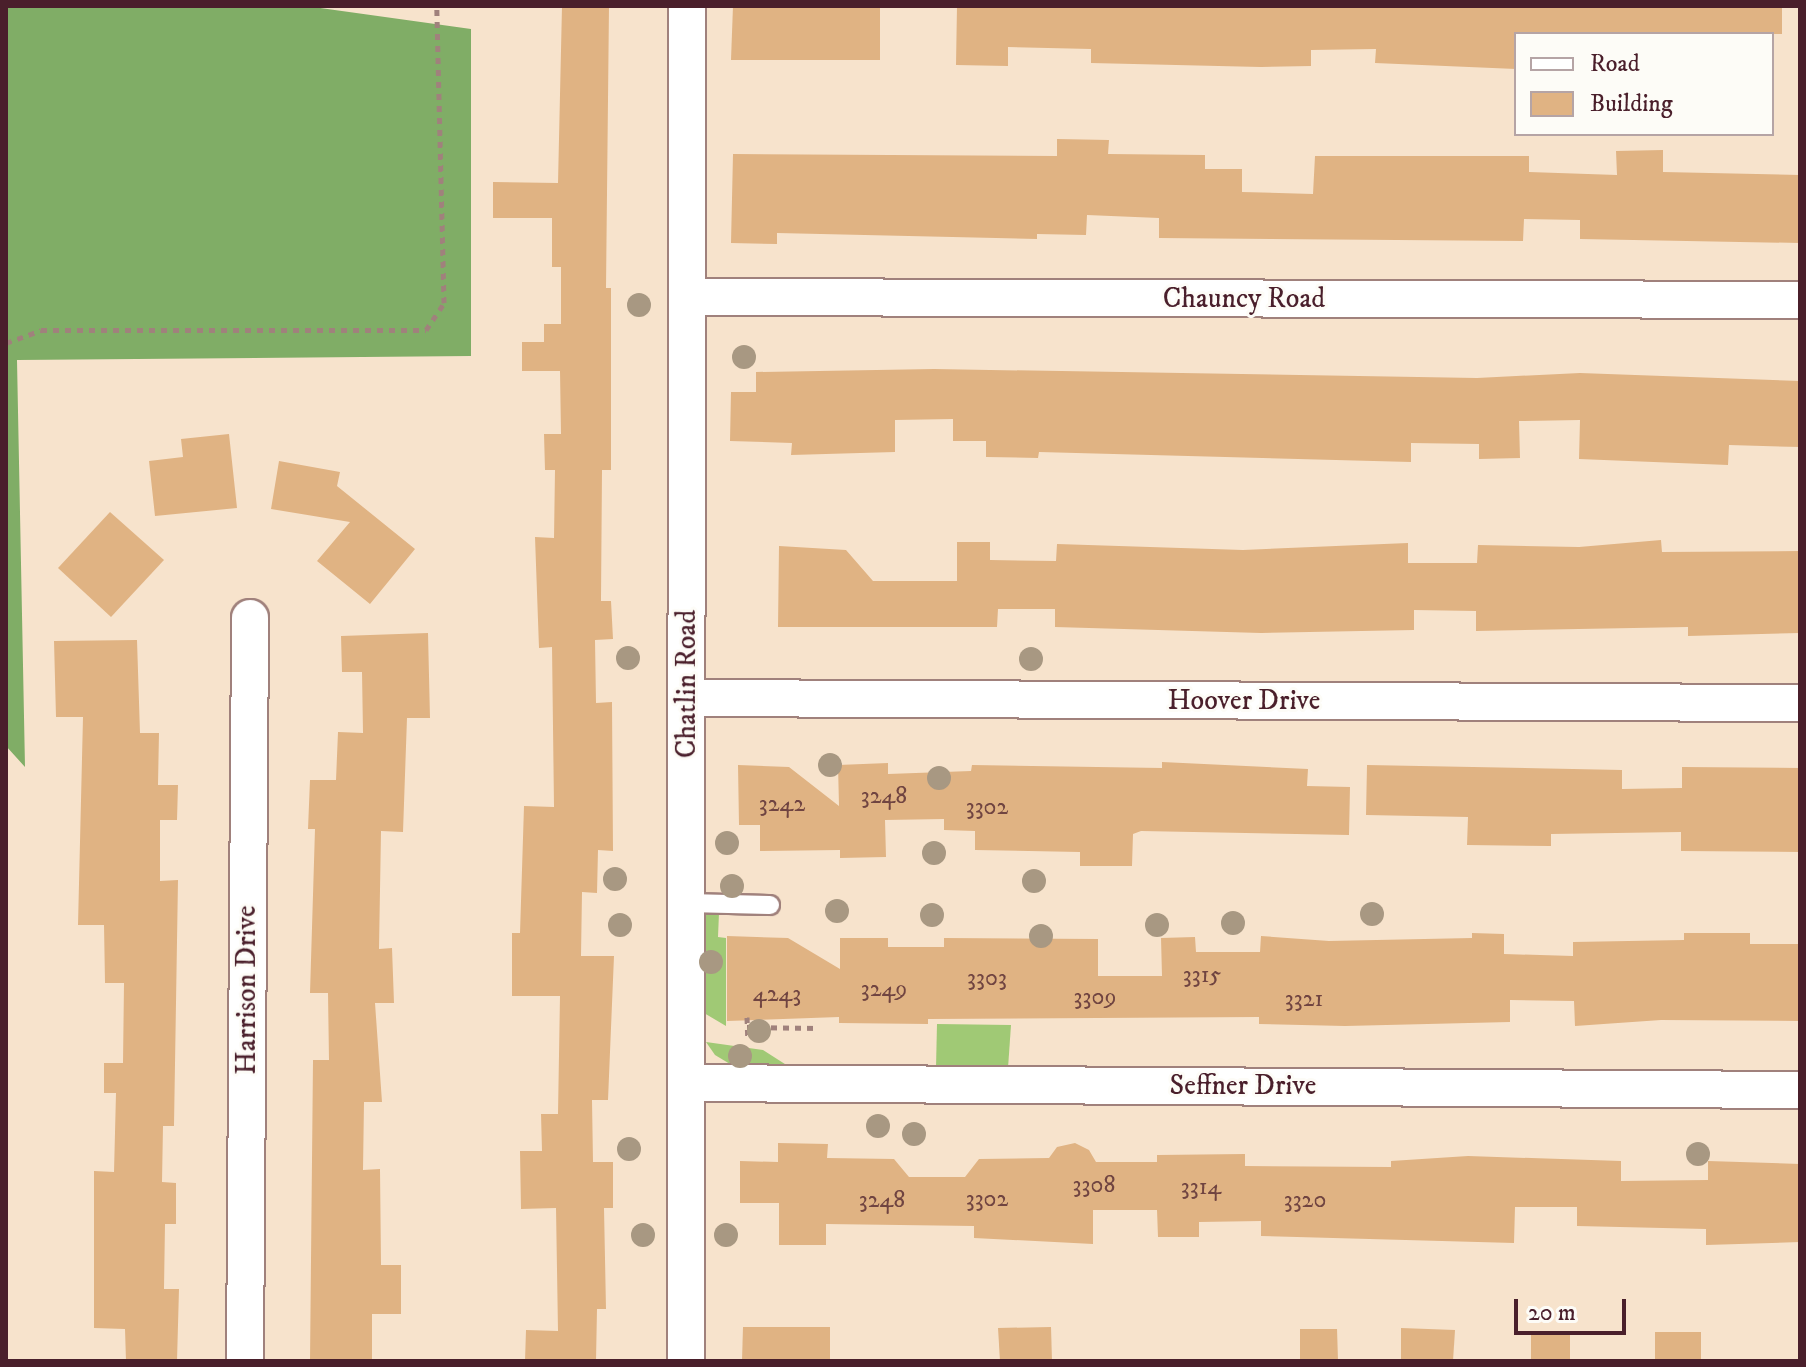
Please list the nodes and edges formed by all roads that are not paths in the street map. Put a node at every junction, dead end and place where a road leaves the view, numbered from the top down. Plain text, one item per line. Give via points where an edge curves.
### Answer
1 (687, 6) edge
2 (687, 297) junction
3 (1800, 300) edge
4 (250, 618) dead end
5 (687, 698) junction
6 (1800, 703) edge
7 (687, 903) junction
8 (770, 905) dead end
9 (686, 1083) junction
10 (1800, 1090) edge
11 (245, 1361) edge
12 (686, 1361) edge

1 - 2 street, Chatlin Road
2 - 3 street, Chauncy Road
2 - 5 street, Chatlin Road
4 - 11 street, Harrison Drive
5 - 6 street, Hoover Drive
5 - 7 street, Chatlin Road
7 - 8 lane
7 - 9 street, Chatlin Road
9 - 10 street, Seffner Drive
9 - 12 street, Chatlin Road

